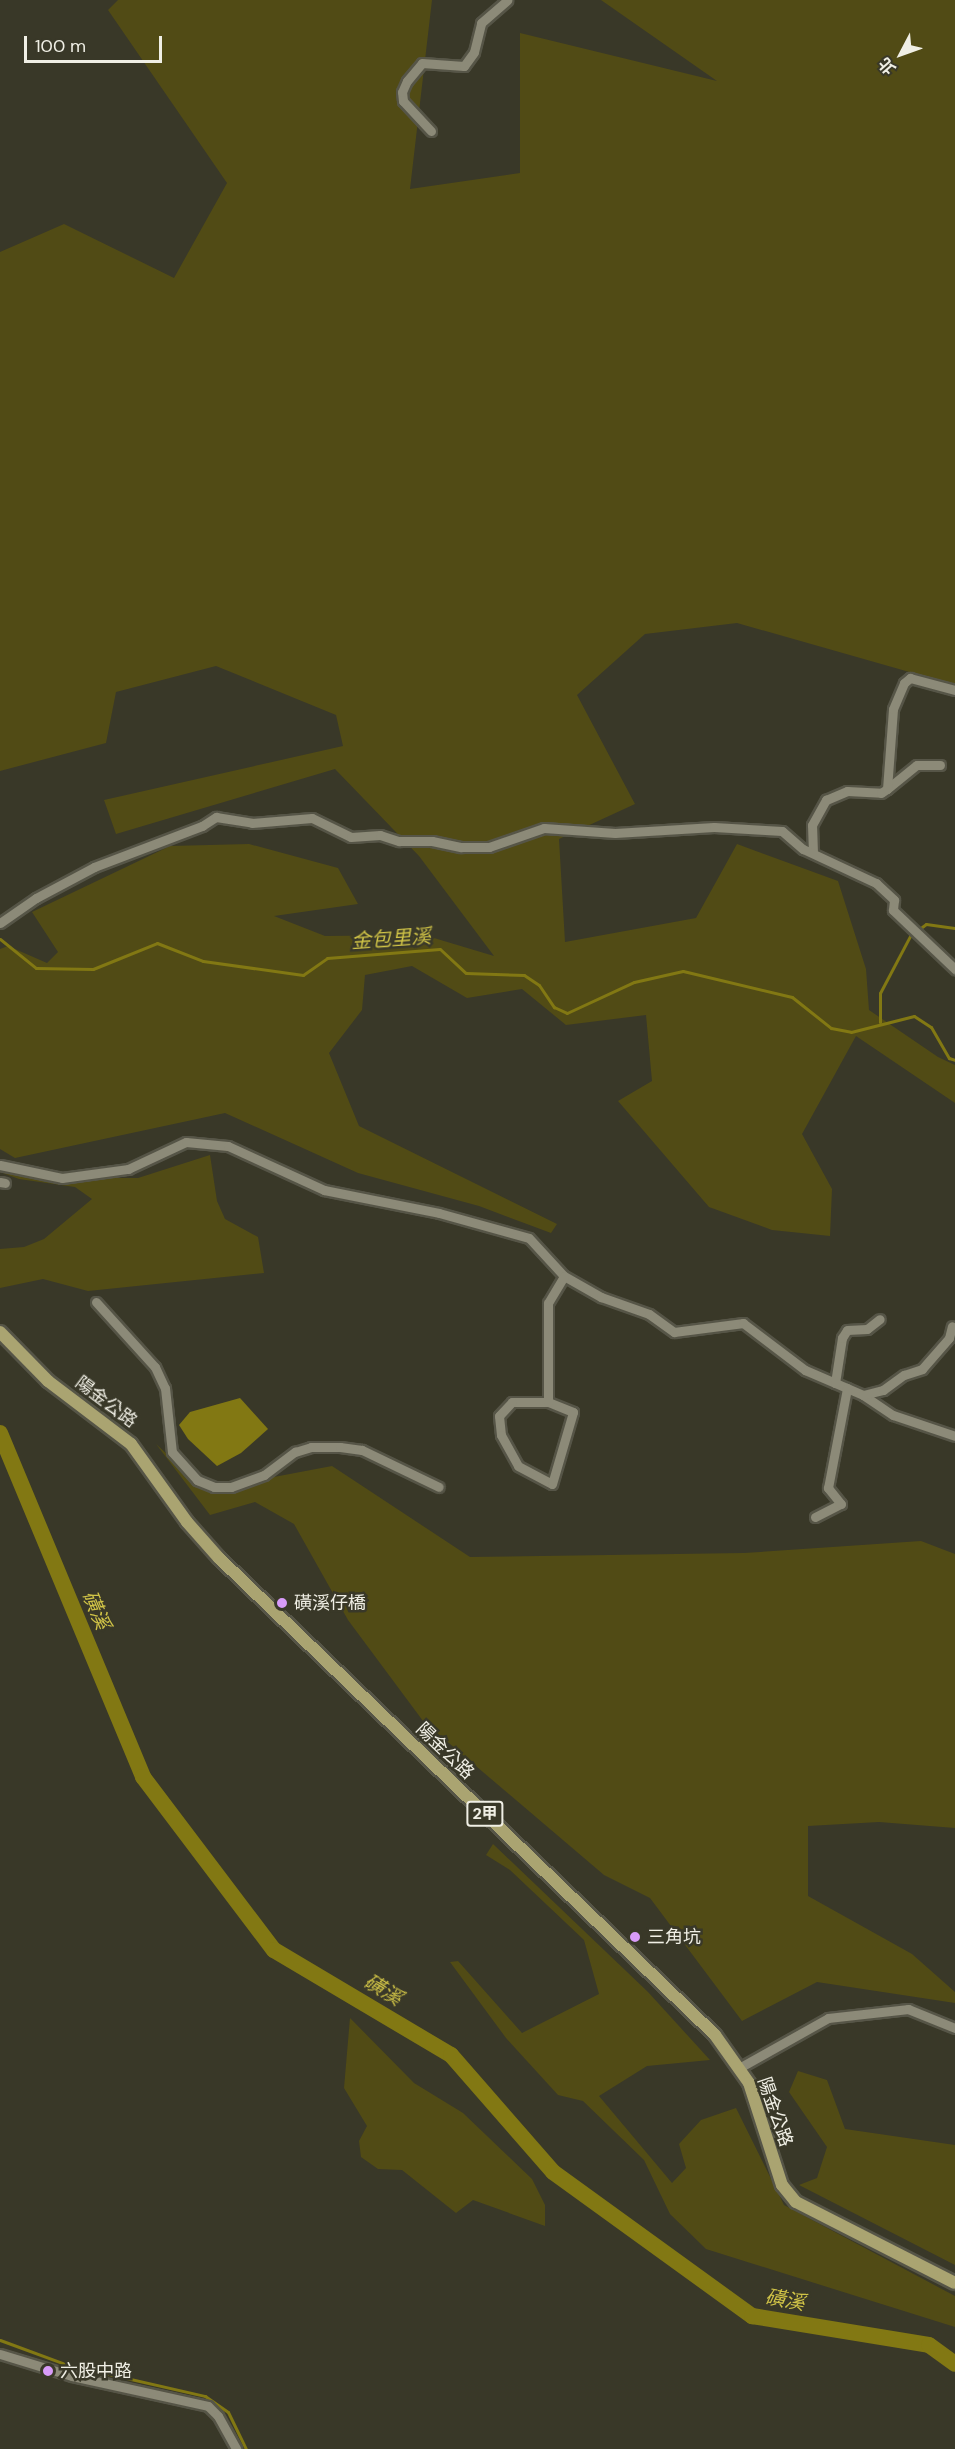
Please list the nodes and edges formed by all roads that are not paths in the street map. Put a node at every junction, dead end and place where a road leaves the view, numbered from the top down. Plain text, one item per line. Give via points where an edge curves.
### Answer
1 (507, 0) edge
2 (431, 131) dead end
3 (955, 690) edge
4 (940, 765) dead end
5 (887, 789) junction
6 (813, 853) junction
7 (0, 923) edge
8 (955, 969) edge
9 (0, 1165) edge
10 (564, 1276) junction
11 (96, 1302) dead end
12 (880, 1319) dead end
13 (952, 1326) dead end
14 (0, 1332) edge
15 (835, 1383) junction
16 (848, 1388) junction
17 (863, 1395) junction
18 (548, 1402) junction
19 (955, 1436) edge
20 (439, 1487) dead end
21 (815, 1517) dead end
22 (955, 2028) edge
23 (739, 2068) junction
24 (955, 2283) edge
25 (0, 2354) edge
26 (236, 2449) edge

1 - 2 street via 481,23 474,52 464,66 422,63 407,81 403,101
3 - 5 street via 910,678 904,683 893,710
4 - 5 street via 917,765
5 - 6 street via 881,793 848,791 826,800 812,825
6 - 7 street via 803,849 793,837 770,829 714,827 578,833 544,828 489,847 461,848 380,835 351,837 312,818 252,823 216,817 202,826 94,867 36,898
6 - 8 street via 888,892 894,900 893,910
9 - 10 street via 62,1178 128,1170 186,1142 218,1144 297,1175 324,1190 439,1213 529,1238
10 - 15 street via 601,1297 649,1314 674,1332 743,1323 805,1370
10 - 18 street via 548,1303
11 - 20 street via 155,1367 165,1388 172,1452 197,1480 214,1487 231,1487 264,1475 294,1452 311,1447 340,1447 362,1450
12 - 15 street via 867,1329 847,1330 842,1338
13 - 17 street via 949,1338 922,1369 883,1390
14 - 23 main road, 陽金公路 / 2甲 via 48,1381 131,1444 187,1522 219,1558 715,2035
15 - 16 street
16 - 17 street
16 - 21 street via 828,1488 841,1504
17 - 19 street via 894,1415
18 - 18 street via 573,1412 552,1484 518,1466 501,1435 499,1416 512,1402
22 - 23 street via 908,2009 828,2018
23 - 24 main road, 陽金公路 / 2甲 via 749,2083 782,2185 796,2202
25 - 26 street via 72,2376 208,2406

